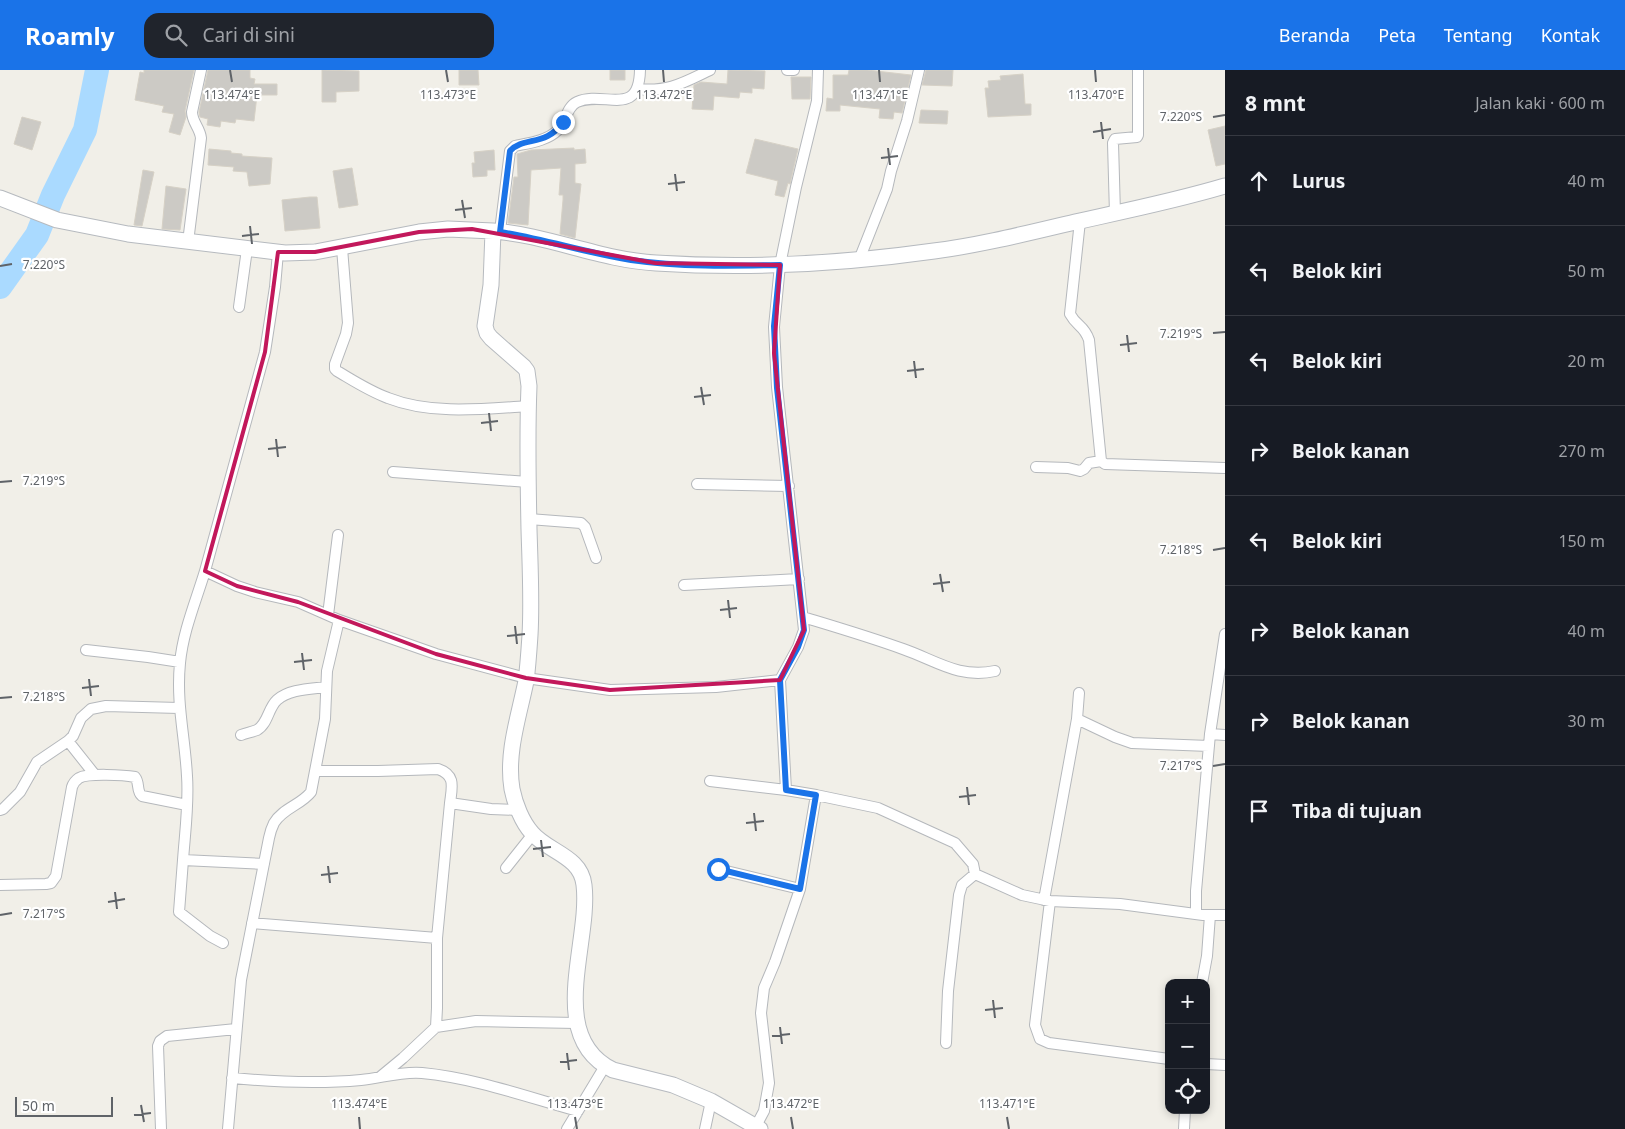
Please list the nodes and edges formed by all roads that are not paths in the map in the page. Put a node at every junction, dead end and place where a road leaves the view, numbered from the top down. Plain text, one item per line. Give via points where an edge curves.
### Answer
1 (201, 70) edge
2 (640, 70) edge
3 (710, 70) edge
4 (787, 70) edge
5 (794, 70) edge
6 (818, 70) edge
7 (919, 70) edge
8 (1138, 70) edge
9 (637, 89) junction
10 (1225, 186) edge
11 (0, 198) edge
12 (1116, 214) junction
13 (1080, 221) junction
14 (496, 231) junction
15 (188, 242) junction
16 (246, 248) junction
17 (342, 248) junction
18 (278, 252) junction
19 (859, 260) junction
20 (780, 265) junction
21 (239, 307) dead end
22 (528, 406) junction
23 (1101, 461) junction
24 (1036, 468) dead end
25 (1225, 468) edge
26 (393, 472) dead end
27 (528, 482) junction
28 (697, 484) dead end
29 (789, 486) junction
30 (528, 518) junction
31 (338, 535) dead end
32 (596, 558) dead end
33 (205, 571) junction
34 (799, 579) junction
35 (684, 585) dead end
36 (328, 615) junction
37 (803, 617) junction
38 (338, 620) junction
39 (1225, 634) edge
40 (86, 650) dead end
41 (180, 662) junction
42 (995, 671) dead end
43 (526, 678) junction
44 (780, 680) junction
45 (326, 687) junction
46 (1079, 693) dead end
47 (179, 708) junction
48 (1077, 718) junction
49 (1210, 734) junction
50 (241, 735) dead end
51 (1225, 735) edge
52 (68, 741) junction
53 (1209, 746) junction
54 (315, 770) junction
55 (95, 775) junction
56 (710, 781) dead end
57 (786, 790) junction
58 (816, 795) junction
59 (450, 803) junction
60 (187, 805) junction
61 (0, 810) edge
62 (519, 810) junction
63 (532, 834) junction
64 (183, 860) junction
65 (264, 864) junction
66 (506, 868) dead end
67 (718, 869) dead end
68 (975, 874) junction
69 (0, 885) edge
70 (800, 889) junction
71 (1047, 900) junction
72 (1196, 914) junction
73 (1210, 915) junction
74 (1225, 915) edge
75 (252, 923) junction
76 (437, 938) junction
77 (223, 943) dead end
78 (1203, 979) edge
79 (577, 1023) junction
80 (436, 1027) junction
81 (236, 1029) junction
82 (946, 1043) dead end
83 (1165, 1058) edge
84 (1210, 1064) edge
85 (1225, 1065) edge
86 (605, 1066) junction
87 (380, 1077) junction
88 (232, 1078) junction
89 (711, 1101) junction
90 (578, 1111) junction
91 (1185, 1114) edge
92 (758, 1128) edge
93 (160, 1129) edge
94 (228, 1129) edge
95 (567, 1129) edge
96 (705, 1129) edge
97 (1184, 1129) edge

1 - 15 street via 192,116 202,138
2 - 9 street
3 - 9 street via 664,90
4 - 5 street
6 - 20 street via 817,101
7 - 19 street via 887,189
8 - 12 street via 1138,135 1115,139 1113,143
9 - 14 street via 621,101 586,100 573,104 558,130 550,136 515,146 510,151
10 - 12 main road
11 - 15 main road via 57,220
12 - 13 main road
13 - 19 main road via 991,241
13 - 23 street via 1070,314 1086,331 1089,340
14 - 17 main road via 448,229 419,232
14 - 20 main road via 597,254 655,263
14 - 22 main road via 484,326 486,333 527,371
15 - 16 main road
16 - 18 main road
16 - 21 street
17 - 18 main road
17 - 22 street via 348,323 335,364 337,371 359,386 408,404 480,410
18 - 33 street via 266,352
19 - 20 main road
20 - 29 street via 774,353
22 - 27 main road
23 - 24 street via 1089,463 1080,471
23 - 25 street via 1105,464
26 - 27 street
27 - 30 main road
28 - 29 street
29 - 34 street
30 - 32 street via 581,523
30 - 43 main road via 531,615
31 - 36 street
33 - 36 street via 246,589 298,602
33 - 41 street
34 - 35 street
34 - 37 street
36 - 38 street
37 - 42 street via 964,672 981,674
37 - 44 street via 803,637
38 - 43 street via 436,654
38 - 45 street
39 - 49 street
40 - 41 street
41 - 47 street
43 - 44 street via 610,690 716,687
43 - 62 main road via 512,748 512,789
44 - 57 street
45 - 50 street via 292,692 276,700 264,724
45 - 54 street via 325,719
46 - 48 street
47 - 52 street via 106,706 91,709 81,718
47 - 60 street
48 - 53 street via 1115,738 1132,742
48 - 71 street
49 - 51 street
49 - 53 street
52 - 55 street
52 - 61 street via 37,762 20,792
53 - 72 street
54 - 59 street via 438,769 451,777
54 - 65 street via 311,792 306,799 284,812 275,822
55 - 60 street via 135,777 142,796
55 - 69 street via 79,778 72,788 54,880 46,884
56 - 57 street
57 - 58 street
58 - 68 street via 878,808 955,843 974,864
58 - 70 street
59 - 62 street
59 - 76 street
60 - 64 street
62 - 63 main road
63 - 66 street
63 - 79 main road via 572,862 584,883 585,903 575,1002
64 - 65 street
64 - 77 street via 179,912
65 - 75 street
67 - 70 street
68 - 71 street via 1022,895
68 - 82 street via 962,884 959,895 948,991
70 - 92 street via 764,988 761,1013 769,1083
71 - 72 street via 1120,904
71 - 83 street via 1035,1025 1040,1039 1049,1043
72 - 73 street
73 - 74 street
73 - 78 street
75 - 76 street
75 - 81 street
76 - 80 street
79 - 80 street via 476,1021
79 - 86 main road via 586,1046
80 - 87 street
81 - 88 street
81 - 93 street via 167,1036 160,1041
84 - 85 street
86 - 89 main road via 674,1085
86 - 90 street
87 - 88 street via 306,1082
87 - 90 street via 420,1073 480,1083
88 - 94 street
89 - 92 main road
89 - 96 street
90 - 95 street
91 - 97 street

